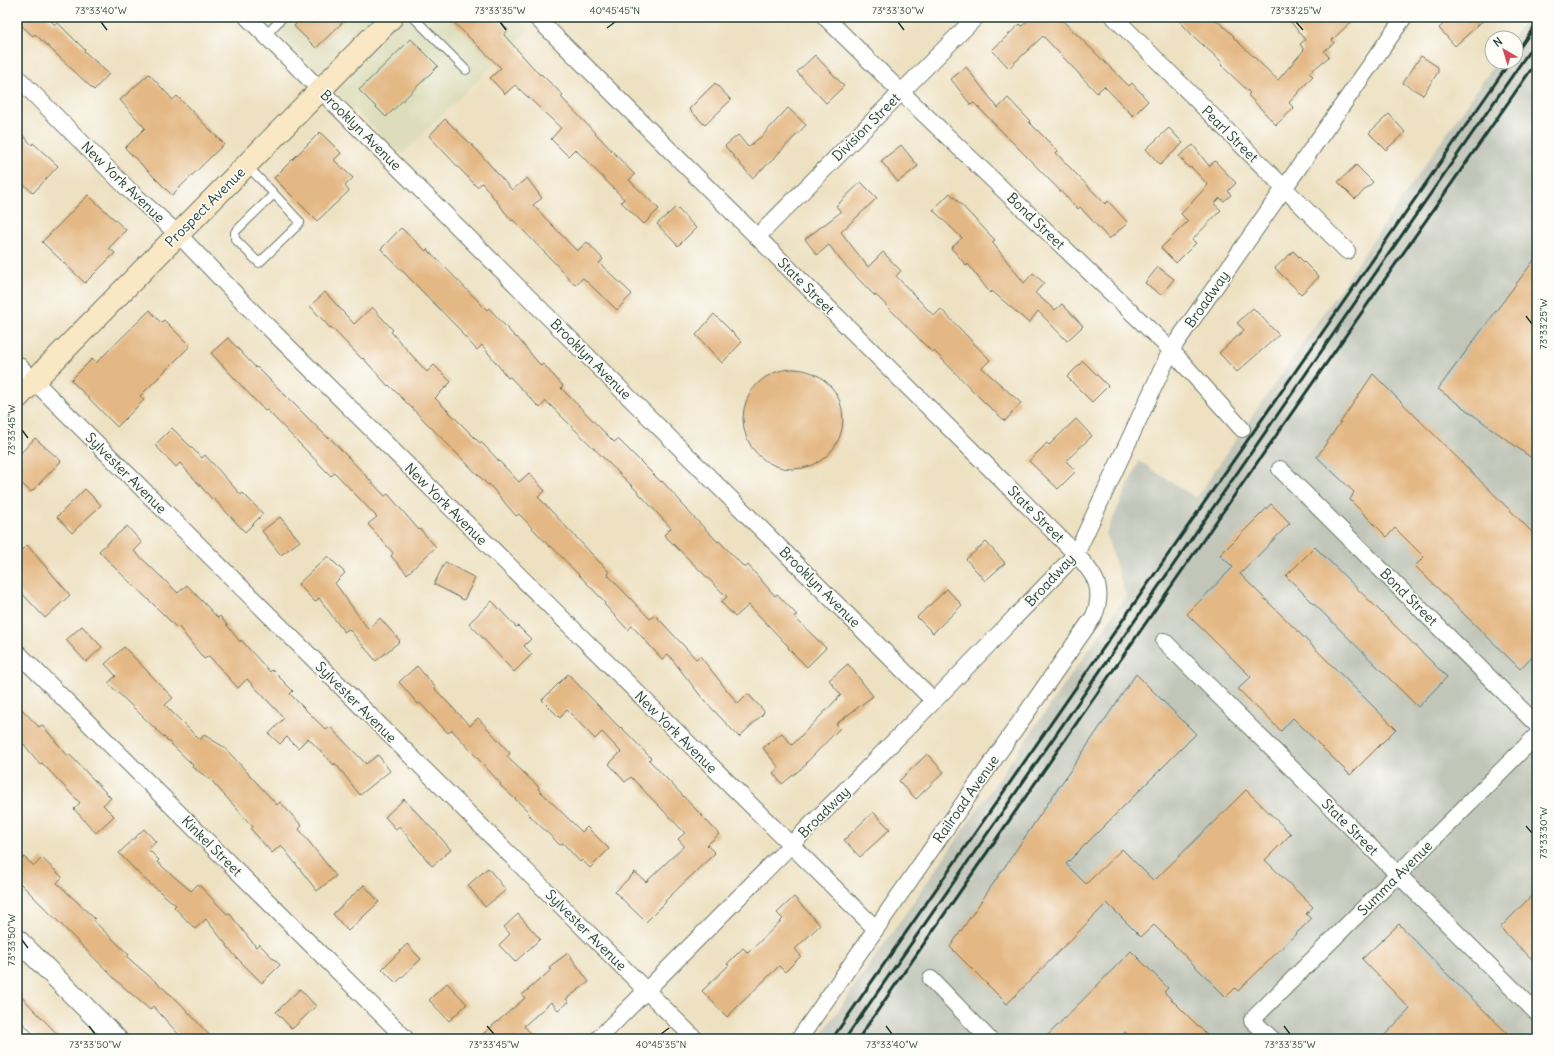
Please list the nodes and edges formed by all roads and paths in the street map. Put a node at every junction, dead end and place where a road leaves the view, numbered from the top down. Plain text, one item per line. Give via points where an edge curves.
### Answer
1 (247, 17) edge
2 (283, 17) edge
3 (392, 17) edge
4 (413, 17) edge
5 (536, 17) edge
6 (825, 17) edge
7 (976, 17) edge
8 (1114, 17) edge
9 (1404, 17) edge
10 (265, 36) junction
11 (466, 70) dead end
12 (17, 77) edge
13 (320, 90) junction
14 (901, 92) junction
15 (247, 165) junction
16 (1284, 188) junction
17 (274, 194) junction
18 (178, 234) junction
19 (757, 237) junction
20 (1347, 250) dead end
21 (1171, 350) junction
22 (17, 364) edge
23 (34, 381) junction
24 (17, 398) edge
25 (1242, 429) dead end
26 (1280, 469) dead end
27 (1076, 554) junction
28 (1164, 641) dead end
29 (17, 652) edge
30 (934, 701) junction
31 (1537, 725) edge
32 (1537, 735) edge
33 (791, 845) junction
34 (1398, 875) junction
35 (876, 929) junction
36 (17, 939) edge
37 (931, 979) dead end
38 (646, 991) junction
39 (1537, 1013) edge
40 (118, 1039) edge
41 (406, 1039) edge
42 (598, 1039) edge
43 (695, 1039) edge
44 (799, 1039) edge
45 (989, 1039) edge
46 (1272, 1039) edge

1 - 10 street, Brooklyn Avenue
2 - 10 lane
3 - 13 main road, Prospect Avenue
4 - 11 lane
5 - 19 street, State Street
6 - 14 street, Bond Street
7 - 14 street, Division Street
8 - 16 street, Pearl Street
9 - 16 street, Broadway
10 - 13 street, Brooklyn Avenue
12 - 18 street, New York Avenue via 130,191
13 - 15 main road, Prospect Avenue
13 - 30 street, Brooklyn Avenue
14 - 19 street, Division Street
14 - 21 street, Bond Street
15 - 17 lane
15 - 18 main road, Prospect Avenue
16 - 20 street, Pearl Street
16 - 21 street, Broadway
17 - 17 lane via 300,222 259,263 236,239 235,232
18 - 23 main road, Prospect Avenue
18 - 33 street, New York Avenue via 253,312
19 - 27 street, State Street
21 - 25 street, Bond Street
21 - 27 street, Broadway
22 - 23 street, Sylvester Avenue
23 - 24 main road, Prospect Avenue
23 - 38 street, Sylvester Avenue
26 - 31 street, Bond Street
27 - 30 street, Broadway
27 - 35 street, Railroad Avenue via 1097,581 1098,604 1094,616
28 - 34 street, State Street
29 - 41 street, Kinkel Street
30 - 33 street, Broadway
32 - 34 street, Summa Avenue
33 - 35 street, New York Avenue
33 - 38 street, Broadway
34 - 39 street, State Street
34 - 46 street, Summa Avenue via 1252,1020
35 - 44 street, Railroad Avenue
36 - 40 street
37 - 45 street
38 - 42 street, Broadway
38 - 43 street, Sylvester Avenue

